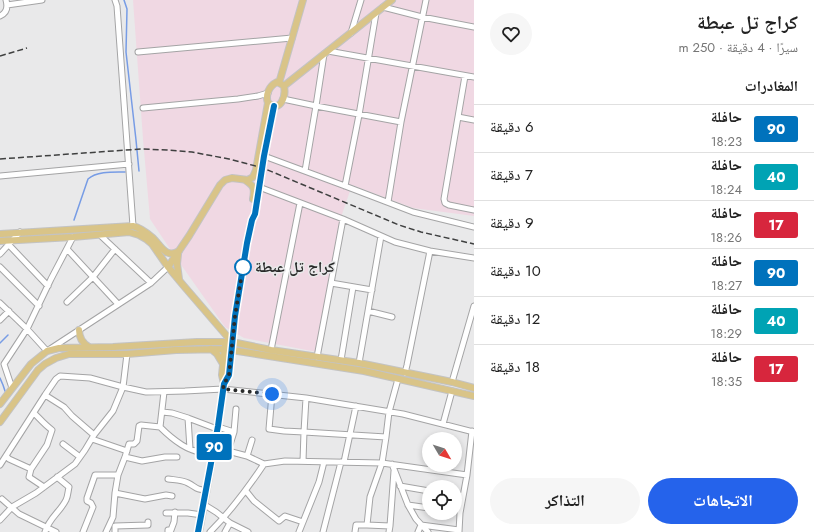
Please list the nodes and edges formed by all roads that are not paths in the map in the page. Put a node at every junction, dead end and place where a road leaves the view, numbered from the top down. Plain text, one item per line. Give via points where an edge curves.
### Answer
1 (40, 0) edge
2 (115, 0) edge
3 (303, 0) edge
4 (361, 0) edge
5 (392, 0) edge
6 (426, 0) edge
7 (7, 2) edge
8 (383, 7) junction
9 (376, 13) junction
10 (0, 16) edge
11 (422, 17) junction
12 (474, 27) edge
13 (351, 33) junction
14 (292, 38) junction
15 (138, 52) dead end
16 (326, 53) junction
17 (368, 59) junction
18 (412, 66) junction
19 (465, 76) junction
20 (474, 77) edge
21 (281, 84) junction
22 (268, 93) junction
23 (283, 99) junction
24 (271, 105) junction
25 (316, 106) junction
26 (143, 108) dead end
27 (359, 115) junction
28 (458, 117) junction
29 (474, 120) edge
30 (402, 122) junction
31 (264, 156) junction
32 (129, 164) junction
33 (305, 171) junction
34 (0, 176) edge
35 (245, 180) junction
36 (345, 186) junction
37 (259, 187) junction
38 (388, 202) junction
39 (300, 203) junction
40 (474, 210) edge
41 (344, 219) junction
42 (252, 220) junction
43 (134, 226) junction
44 (474, 227) edge
45 (20, 232) junction
46 (0, 234) edge
47 (100, 234) junction
48 (144, 234) junction
49 (381, 236) junction
50 (73, 237) junction
51 (0, 242) edge
52 (11, 242) junction
53 (66, 249) junction
54 (115, 249) junction
55 (179, 251) junction
56 (430, 251) junction
57 (0, 254) edge
58 (474, 258) edge
59 (0, 267) edge
60 (168, 267) junction
61 (93, 277) junction
62 (151, 283) junction
63 (330, 283) junction
64 (48, 286) junction
65 (183, 286) junction
66 (353, 287) junction
67 (372, 290) junction
68 (67, 302) dead end
69 (0, 303) edge
70 (118, 304) junction
71 (39, 306) junction
72 (474, 306) edge
73 (9, 311) junction
74 (368, 311) junction
75 (392, 317) dead end
76 (0, 320) edge
77 (28, 329) junction
78 (79, 330) junction
79 (229, 342) junction
80 (176, 343) junction
81 (89, 347) junction
82 (211, 349) junction
83 (176, 350) junction
84 (228, 350) junction
85 (271, 350) junction
86 (47, 351) junction
87 (127, 354) junction
88 (318, 358) junction
89 (340, 360) junction
90 (359, 363) junction
91 (223, 364) junction
92 (405, 373) junction
93 (398, 379) junction
94 (452, 382) junction
95 (224, 386) junction
96 (12, 388) junction
97 (123, 388) junction
98 (474, 388) edge
99 (452, 391) junction
100 (164, 392) junction
101 (272, 394) junction
102 (45, 395) junction
103 (3, 396) edge
104 (474, 396) edge
105 (306, 398) junction
106 (0, 404) edge
107 (356, 406) junction
108 (236, 409) dead end
109 (162, 412) junction
110 (389, 412) junction
111 (34, 414) junction
112 (188, 418) junction
113 (0, 422) edge
114 (443, 424) junction
115 (160, 427) junction
116 (218, 428) junction
117 (473, 431) edge
118 (234, 432) junction
119 (304, 432) junction
120 (350, 435) junction
121 (93, 437) junction
122 (386, 437) junction
123 (252, 440) dead end
124 (62, 444) dead end
125 (190, 449) junction
126 (127, 451) junction
127 (228, 451) junction
128 (213, 455) junction
129 (6, 456) junction
130 (247, 456) junction
131 (80, 457) junction
132 (125, 457) junction
133 (178, 457) dead end
134 (303, 461) junction
135 (324, 462) junction
136 (343, 462) junction
137 (382, 463) junction
138 (264, 464) junction
139 (0, 465) edge
140 (393, 467) junction
141 (31, 469) junction
142 (118, 475) junction
143 (466, 475) junction
144 (57, 477) junction
145 (168, 479) dead end
146 (400, 486) junction
147 (44, 487) junction
148 (206, 490) junction
149 (422, 490) edge
150 (246, 491) junction
151 (115, 493) junction
152 (172, 496) dead end
153 (463, 496) joint
154 (462, 499) edge
155 (2, 500) dead end
156 (203, 504) junction
157 (408, 505) junction
158 (12, 507) junction
159 (422, 507) edge
160 (175, 512) junction
161 (166, 513) dead end
162 (202, 515) junction
163 (224, 518) junction
164 (0, 520) edge
165 (458, 520) edge
166 (148, 522) dead end
167 (230, 522) junction
168 (303, 522) junction
169 (367, 525) junction
170 (421, 525) junction
171 (390, 529) edge
172 (46, 530) edge
173 (237, 530) edge
174 (459, 531) edge
175 (56, 532) edge
176 (83, 532) edge
177 (106, 532) edge
178 (115, 532) edge
179 (168, 532) edge
180 (198, 532) edge
181 (210, 532) edge
182 (225, 532) edge
183 (248, 532) edge
184 (299, 532) edge
185 (323, 532) edge
186 (355, 532) edge
187 (418, 532) edge
188 (428, 532) edge

1 - 7 street
2 - 32 street
3 - 14 main road
4 - 13 street
5 - 8 main road
6 - 11 street
7 - 10 street via 5,14
8 - 9 main road
8 - 11 street
9 - 13 main road
9 - 17 street
11 - 12 street
11 - 18 street
13 - 16 main road
14 - 15 street
14 - 21 main road
16 - 17 street
16 - 21 main road
16 - 25 street
17 - 18 street
17 - 27 street
18 - 19 street
18 - 30 street
19 - 20 street
19 - 28 street
21 - 22 main road via 272,85
21 - 23 main road
22 - 24 main road via 267,100
22 - 26 street via 238,99
23 - 24 main road via 280,104
23 - 25 street
24 - 31 main road
24 - 35 main road via 256,173 251,179
25 - 27 street
25 - 33 street
27 - 30 street
27 - 36 street
28 - 29 street
28 - 40 street via 444,199 449,205
30 - 38 street
31 - 33 street
31 - 37 main road
32 - 34 street
32 - 43 street
33 - 36 street
35 - 42 main road via 254,192
35 - 55 main road via 232,178 220,185
36 - 38 street
37 - 39 street
37 - 42 main road
38 - 44 street via 413,212
39 - 41 street
39 - 85 street
41 - 49 street
41 - 63 street
42 - 79 main road
43 - 45 main road
43 - 48 main road
45 - 46 main road
45 - 52 street
47 - 48 main road
47 - 50 main road
47 - 54 street
48 - 55 main road via 165,252 171,254
48 - 60 main road
49 - 56 street
49 - 67 street
50 - 52 main road
50 - 53 street
51 - 52 main road
52 - 57 street
52 - 64 street
53 - 61 street
53 - 64 street
54 - 61 street
54 - 62 street
55 - 60 main road
55 - 65 main road via 177,269
56 - 58 street
56 - 92 street
59 - 71 street
60 - 62 street
60 - 65 main road
61 - 68 street
61 - 70 street
62 - 70 street
63 - 66 street
63 - 88 street
64 - 71 street
65 - 79 main road
66 - 67 street
66 - 89 street
67 - 74 street
69 - 73 street
70 - 78 street
71 - 77 street
72 - 94 street
73 - 76 street
73 - 77 street
74 - 75 street
74 - 90 street
77 - 86 street
77 - 96 street via 4,364
78 - 81 main road via 81,340
78 - 86 street
79 - 80 main road
79 - 84 main road
79 - 85 main road
80 - 81 main road
80 - 83 main road
81 - 86 main road
82 - 83 main road
82 - 84 main road
82 - 91 main road
83 - 87 main road
84 - 91 main road
84 - 93 main road via 364,371
84 - 95 main road via 229,375
85 - 88 main road
86 - 96 main road via 30,364
87 - 97 street
87 - 113 main road via 69,354 56,358 38,370
88 - 89 main road
89 - 90 main road
90 - 92 main road
91 - 95 main road
92 - 94 main road
93 - 99 main road
93 - 110 street
94 - 98 main road
95 - 100 street
95 - 101 street
95 - 116 main road
96 - 103 main road
97 - 100 street
97 - 102 street via 90,378 60,376
97 - 121 street via 113,411
99 - 104 main road
99 - 114 street
100 - 109 street
101 - 105 street
101 - 119 street via 269,429
102 - 111 street
102 - 121 street via 64,407
103 - 106 main road
105 - 107 street
105 - 119 street
107 - 110 street
107 - 120 street
108 - 118 street
109 - 112 street
109 - 115 street
110 - 114 street
110 - 122 street
111 - 129 street
111 - 141 street via 52,430 47,445
112 - 116 street
112 - 125 street
114 - 117 street
115 - 125 street via 174,440
115 - 126 street via 139,426 137,441 129,444
116 - 118 street
116 - 128 main road
117 - 143 street
118 - 127 street
119 - 120 street
119 - 134 street
120 - 122 street
120 - 136 street
121 - 126 street
121 - 131 street
122 - 137 street
123 - 130 street
124 - 131 street
125 - 128 street
126 - 132 street
127 - 128 street via 226,457
127 - 130 street
128 - 148 main road
129 - 139 street
129 - 141 street
130 - 138 street
131 - 144 street via 75,464
132 - 133 street via 142,461
132 - 142 street
134 - 135 street
134 - 138 street
135 - 136 street
135 - 168 street
136 - 137 street
136 - 185 street
137 - 140 street
137 - 169 street via 370,497
138 - 150 street
140 - 143 street
140 - 146 street
140 - 171 street
141 - 147 street via 29,477
142 - 151 street
142 - 176 street via 95,475 87,498 92,507
143 - 153 street
144 - 147 street
144 - 172 street via 69,488 66,500
145 - 148 street via 189,483 198,490
146 - 149 street
146 - 157 street
147 - 158 street
148 - 156 main road
150 - 163 street
150 - 168 street via 254,501 279,521 285,516
151 - 152 street via 145,499
151 - 177 street via 113,517
153 - 154 street
155 - 158 street
156 - 162 main road
156 - 163 street
157 - 159 street
157 - 170 street
158 - 164 street
158 - 172 street
160 - 161 street
160 - 162 street
160 - 179 street via 172,528
162 - 180 main road
163 - 167 street
163 - 181 street
165 - 174 street
166 - 178 street via 148,525 115,526
167 - 173 street
167 - 182 street
168 - 184 street
169 - 171 street
169 - 186 street via 356,525
170 - 174 street
170 - 187 street
170 - 188 street
172 - 175 street
173 - 183 street

